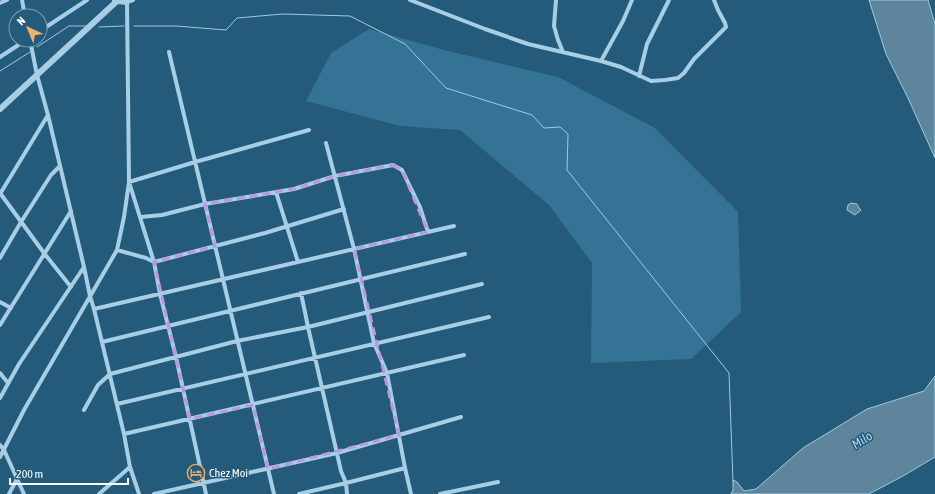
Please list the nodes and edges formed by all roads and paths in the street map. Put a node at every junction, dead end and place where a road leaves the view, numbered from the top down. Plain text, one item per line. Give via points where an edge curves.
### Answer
1 (7, 0) edge
2 (87, 0) edge
3 (410, 0) edge
4 (556, 0) edge
5 (632, 0) edge
6 (669, 0) edge
7 (714, 0) edge
8 (116, 1) edge
9 (129, 1) edge
10 (0, 3) edge
11 (48, 26) edge
12 (14, 48) edge
13 (32, 48) edge
14 (169, 52) dead end
15 (563, 52) junction
16 (0, 57) edge
17 (601, 61) junction
18 (37, 75) junction
19 (639, 76) junction
20 (0, 109) edge
21 (48, 115) junction
22 (308, 130) dead end
23 (326, 143) dead end
24 (195, 162) junction
25 (60, 166) junction
26 (335, 176) junction
27 (129, 182) junction
28 (276, 192) junction
29 (0, 194) edge
30 (205, 204) junction
31 (344, 209) junction
32 (71, 211) junction
33 (141, 217) junction
34 (21, 222) junction
35 (287, 226) junction
36 (454, 226) dead end
37 (428, 232) junction
38 (215, 246) junction
39 (354, 249) junction
40 (117, 250) junction
41 (44, 254) junction
42 (465, 254) dead end
43 (0, 258) edge
44 (154, 262) junction
45 (298, 262) junction
46 (84, 267) junction
47 (223, 279) junction
48 (360, 279) junction
49 (482, 284) dead end
50 (71, 287) junction
51 (302, 293) junction
52 (160, 294) junction
53 (90, 296) junction
54 (0, 302) edge
55 (11, 308) junction
56 (94, 309) junction
57 (230, 311) junction
58 (368, 312) junction
59 (489, 317) dead end
60 (0, 326) edge
61 (168, 326) junction
62 (308, 328) junction
63 (238, 341) junction
64 (102, 342) junction
65 (374, 343) junction
66 (464, 355) dead end
67 (176, 357) junction
68 (315, 358) junction
69 (0, 373) edge
70 (387, 373) junction
71 (110, 374) junction
72 (245, 374) junction
73 (8, 383) junction
74 (183, 388) junction
75 (322, 388) junction
76 (0, 398) edge
77 (117, 404) junction
78 (253, 405) junction
79 (84, 410) dead end
80 (461, 417) dead end
81 (190, 419) junction
82 (124, 434) junction
83 (399, 435) junction
84 (0, 445) edge
85 (4, 450) junction
86 (337, 453) junction
87 (0, 457) edge
88 (130, 467) junction
89 (405, 468) junction
90 (268, 469) junction
91 (17, 479) junction
92 (498, 482) dead end
93 (204, 483) junction
94 (346, 483) junction
95 (9, 494) edge
96 (24, 494) edge
97 (100, 494) edge
98 (139, 494) edge
99 (154, 494) edge
100 (206, 494) edge
101 (274, 494) edge
102 (299, 494) edge
103 (347, 494) edge
104 (411, 494) edge
105 (440, 494) edge

1 - 10 street
2 - 11 street
3 - 15 street via 513,39
4 - 15 street via 554,26
5 - 17 street
6 - 19 street via 647,44
7 - 19 street via 726,27 694,59 684,73 678,78 651,81
8 - 9 street
8 - 18 street
9 - 27 street
12 - 16 street
13 - 18 street
14 - 24 street
15 - 17 street
17 - 19 street
18 - 20 street
18 - 21 street
21 - 25 street
21 - 29 street
22 - 24 street
23 - 26 street
24 - 27 street
24 - 30 street
25 - 32 street
25 - 34 street via 51,175
26 - 28 street
26 - 31 street
26 - 37 street via 393,165 402,170 420,207
27 - 33 street
27 - 40 street
28 - 30 street
28 - 35 street
29 - 34 street
30 - 33 street via 162,215
30 - 38 street
31 - 35 street
31 - 39 street
32 - 41 street
32 - 46 street
33 - 44 street
34 - 41 street
34 - 43 street
35 - 38 street
35 - 45 street
36 - 37 street
37 - 39 street
38 - 44 street
38 - 47 street
39 - 45 street
39 - 48 street
40 - 44 street
40 - 53 street
41 - 50 street
41 - 55 street
42 - 48 street
44 - 52 street
45 - 47 street
46 - 50 street
46 - 53 street
47 - 52 street
47 - 57 street
48 - 51 street
48 - 58 street
49 - 58 street
50 - 73 street
51 - 57 street
51 - 62 street
52 - 56 street
52 - 61 street
53 - 56 street
53 - 85 street via 24,410
54 - 55 street
55 - 60 street
56 - 64 street
57 - 61 street
57 - 63 street
58 - 62 street
58 - 65 street
59 - 65 street
61 - 64 street
61 - 67 street
62 - 63 street
62 - 68 street
63 - 67 street
63 - 72 street
64 - 71 street
65 - 68 street
65 - 70 street
66 - 70 street
67 - 71 street
67 - 74 street
68 - 72 street
68 - 75 street
69 - 73 street
70 - 75 street
70 - 83 street
71 - 77 street
71 - 79 street via 98,385
72 - 74 street
72 - 78 street
73 - 76 street
74 - 77 street
74 - 81 street
75 - 78 street
75 - 86 street
77 - 82 street
78 - 81 street
78 - 90 street
80 - 83 street
81 - 82 street
81 - 93 street
82 - 88 street
83 - 86 street
83 - 89 street
84 - 85 street
85 - 87 street
85 - 91 street
86 - 90 street
86 - 94 street
88 - 97 street
88 - 98 street
89 - 94 street
89 - 104 street
90 - 93 street
90 - 101 street
91 - 95 street
91 - 96 street
92 - 105 street
93 - 99 street
93 - 100 street
94 - 102 street
94 - 103 street

